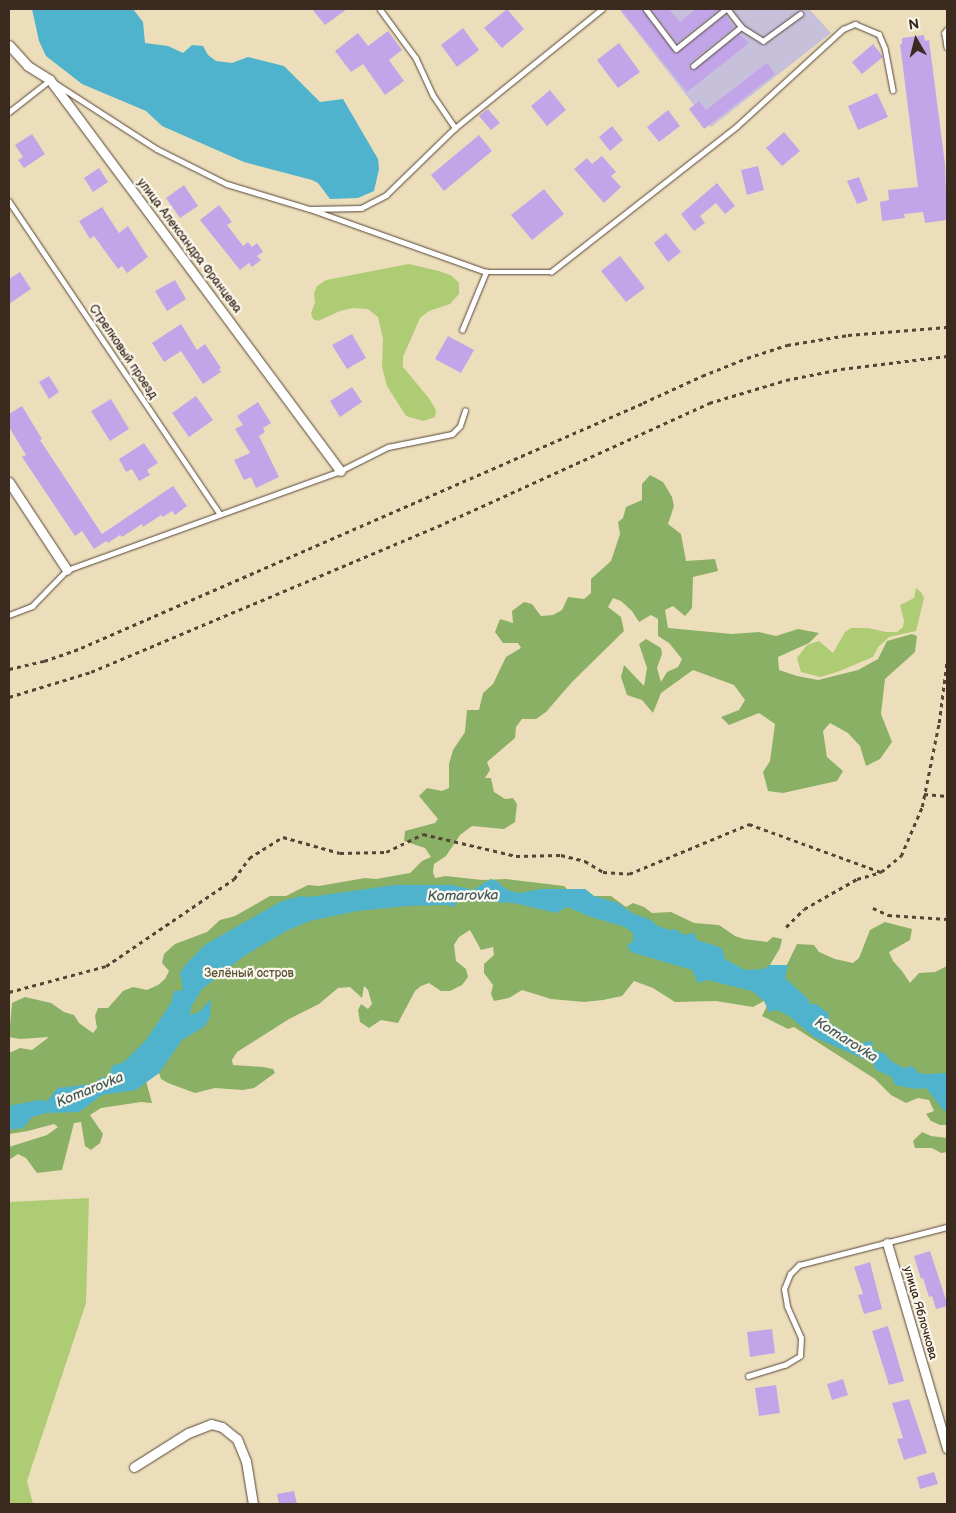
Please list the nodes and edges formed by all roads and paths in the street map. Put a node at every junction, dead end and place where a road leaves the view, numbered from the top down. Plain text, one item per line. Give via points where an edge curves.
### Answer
1 (380, 9) edge
2 (602, 9) edge
3 (646, 9) edge
4 (726, 9) edge
5 (800, 14) dead end
6 (741, 27) junction
7 (947, 30) edge
8 (9, 45) edge
9 (947, 47) edge
10 (694, 66) dead end
11 (50, 80) junction
12 (893, 90) dead end
13 (9, 112) edge
14 (455, 128) junction
15 (9, 201) edge
16 (310, 209) junction
17 (486, 272) junction
18 (947, 327) edge
19 (462, 330) dead end
20 (947, 356) edge
21 (465, 411) dead end
22 (340, 471) junction
23 (9, 482) edge
24 (220, 514) junction
25 (67, 570) junction
26 (9, 615) edge
27 (947, 660) edge
28 (9, 669) edge
29 (9, 697) edge
30 (924, 794) junction
31 (947, 796) edge
32 (881, 872) junction
33 (873, 908) dead end
34 (947, 919) edge
35 (786, 927) dead end
36 (9, 992) edge
37 (947, 1227) edge
38 (886, 1243) junction
39 (748, 1376) dead end
40 (947, 1448) edge
41 (134, 1466) dead end
42 (252, 1504) edge

1 - 14 lane via 416,58 433,95
2 - 14 lane
3 - 4 lane via 676,48
4 - 6 lane
5 - 6 lane via 763,41
6 - 10 lane
7 - 9 lane
8 - 11 street, улица Александра Францева via 28,66
11 - 13 lane
11 - 16 lane via 157,149 228,184
11 - 22 street, улица Александра Францева
12 - 17 lane via 879,34 855,24 842,29 736,127 551,272
14 - 16 lane via 386,196 361,208
15 - 24 lane, Стрелковый проезд
16 - 17 lane
17 - 19 lane
18 - 28 path via 848,335 787,345 747,358 81,648
20 - 29 path via 841,369 768,385 710,403 445,523 91,672
21 - 22 lane via 460,426 452,434 388,447
22 - 24 lane
23 - 25 street
24 - 25 lane
25 - 26 lane via 32,606
27 - 30 path via 939,724
30 - 31 path
30 - 32 path via 922,807 901,856
32 - 35 path via 857,879 804,909
32 - 36 path via 749,824 629,874 603,872 585,861 561,855 516,856 423,834 386,852 340,853 283,837 249,858 234,879 106,966
33 - 34 path via 888,915
37 - 38 lane
38 - 39 lane via 799,1265 790,1274 784,1289 787,1306 801,1338 800,1356 785,1365
38 - 40 street, улица Яблочкова
41 - 42 street via 188,1434 212,1424 222,1426 236,1439 246,1461

